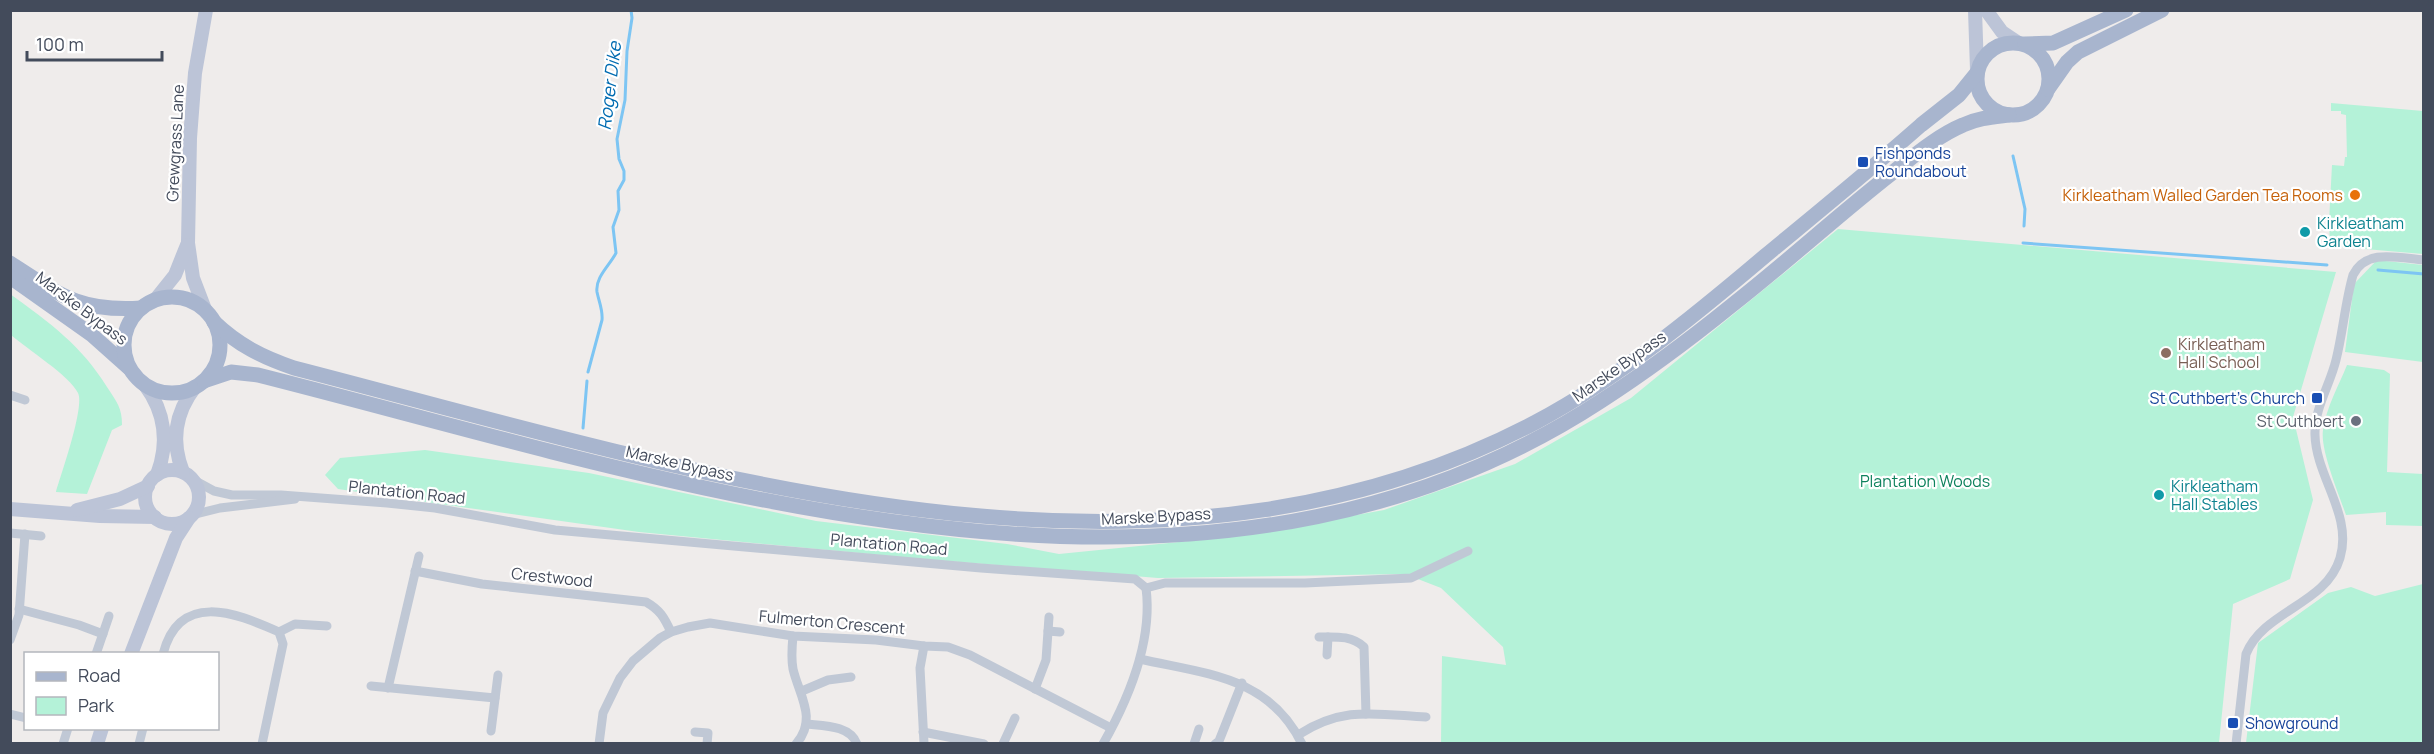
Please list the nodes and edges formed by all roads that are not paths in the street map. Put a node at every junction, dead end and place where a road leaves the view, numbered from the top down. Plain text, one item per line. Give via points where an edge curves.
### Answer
1 (206, 10) edge
2 (1975, 10) edge
3 (1986, 10) edge
4 (2126, 10) edge
5 (2162, 10) edge
6 (2021, 43) junction
7 (1976, 72) junction
8 (2047, 90) junction
9 (2009, 116) junction
10 (188, 243) junction
11 (2424, 260) edge
12 (10, 263) edge
13 (10, 277) edge
14 (155, 300) junction
15 (141, 308) junction
16 (210, 317) junction
17 (131, 370) junction
18 (200, 384) junction
19 (145, 385) junction
20 (10, 395) edge
21 (25, 400) dead end
22 (187, 475) junction
23 (152, 480) junction
24 (300, 498) junction
25 (10, 509) edge
26 (69, 512) junction
27 (191, 516) junction
28 (158, 519) junction
29 (10, 533) edge
30 (25, 534) junction
31 (41, 536) dead end
32 (1468, 551) dead end
33 (419, 556) dead end
34 (166, 563) junction
35 (415, 571) junction
36 (1146, 588) junction
37 (19, 609) junction
38 (109, 616) dead end
39 (1049, 617) dead end
40 (327, 626) dead end
41 (1048, 631) junction
42 (279, 632) junction
43 (670, 632) junction
44 (1060, 632) dead end
45 (103, 634) junction
46 (793, 636) junction
47 (10, 640) edge
48 (924, 646) junction
49 (97, 652) edge
50 (132, 652) edge
51 (164, 652) edge
52 (1327, 655) dead end
53 (1140, 659) junction
54 (837, 667) dead end
55 (498, 675) dead end
56 (839, 677) junction
57 (851, 677) dead end
58 (1242, 683) junction
59 (371, 686) dead end
60 (388, 688) junction
61 (1035, 689) junction
62 (802, 691) junction
63 (495, 698) junction
64 (1416, 704) dead end
65 (1366, 714) junction
66 (1015, 718) dead end
67 (806, 724) junction
68 (1111, 728) junction
69 (1199, 729) dead end
70 (491, 731) dead end
71 (694, 732) dead end
72 (923, 732) junction
73 (1300, 739) edge
74 (924, 743) edge
75 (1195, 743) edge
76 (262, 744) edge
77 (598, 744) edge
78 (707, 744) edge
79 (796, 744) edge
80 (857, 744) edge
81 (984, 744) edge
82 (1003, 744) edge
83 (1103, 744) edge
84 (1215, 744) edge
85 (2236, 744) edge

1 - 10 main road, Grewgrass Lane via 195,73
2 - 7 main road
3 - 6 main road via 2002,32
4 - 6 main road via 2053,43
5 - 8 main road via 2078,52
6 - 7 main road via 1993,48
6 - 8 main road via 2043,60 2049,78
7 - 9 main road via 1980,95 1986,104
7 - 16 main road, Marske Bypass via 1953,101 1727,289 1578,399 1441,465 1348,492 1265,510 1179,519 1059,522 922,511 771,485 294,368 250,351 232,340
8 - 9 main road via 2036,108
9 - 18 main road, Marske Bypass via 1973,121 1936,140 1733,305 1574,419 1498,458 1392,498 1243,528 1116,538 1002,534 904,524 616,467 258,375 231,372
10 - 14 main road, Grewgrass Lane via 175,275
10 - 16 main road, Grewgrass Lane via 193,278
11 - 85 street via 2367,259 2353,275 2336,364 2315,432 2343,532 2341,555 2322,587 2250,643
12 - 15 main road, Marske Bypass via 72,301 109,309
13 - 17 main road, Marske Bypass via 92,335
14 - 15 main road
14 - 16 main road via 175,297 192,302
15 - 17 main road via 129,323 124,342
16 - 18 main road via 219,335 220,349 216,363
17 - 19 main road
18 - 19 main road via 170,393
18 - 22 main road via 185,402 176,427 176,445
19 - 23 main road via 159,410 163,429 162,457
20 - 21 street
22 - 23 main road via 174,470
22 - 24 street, Plantation Road via 214,491 232,495
22 - 27 main road via 198,488 199,499
23 - 26 main road via 120,499
23 - 28 main road via 146,502
24 - 27 street, Plantation Road via 220,508
24 - 36 street, Plantation Road via 435,508 555,530 1135,579
25 - 26 main road
26 - 28 main road
27 - 28 main road via 174,524
27 - 34 main road via 180,530
28 - 34 main road via 168,538
29 - 30 street
30 - 31 street
30 - 37 street
32 - 36 street via 1411,578 1165,583
33 - 35 street
34 - 50 main road
35 - 43 street, Crestwood via 482,584 646,602 664,616
35 - 60 street
36 - 53 street
37 - 45 street
37 - 47 street
38 - 45 street
39 - 41 street
40 - 42 street via 295,624
41 - 44 street
41 - 61 street via 1046,660
42 - 51 street via 253,619 206,611 192,614 173,627
42 - 76 street via 283,644
43 - 46 street, Fulmerton Crescent via 710,623
43 - 77 street, Fulmerton Crescent via 647,648 620,678 603,714
45 - 49 street
46 - 48 street, Fulmerton Crescent
46 - 62 street via 793,667
48 - 61 street, Fulmerton Crescent via 948,647 970,655
48 - 72 street
52 - 65 street via 1323,637 1346,637 1364,647
53 - 58 street
53 - 68 street via 1128,696
54 - 56 street
55 - 63 street
56 - 57 street
56 - 62 street
58 - 73 street via 1276,708
58 - 84 street
59 - 60 street
60 - 63 street
61 - 68 street, Fulmerton Crescent
62 - 67 street
63 - 70 street
64 - 65 street via 1421,717
65 - 73 street via 1323,720
66 - 82 street
67 - 79 street
67 - 80 street via 843,729
68 - 83 street
69 - 75 street
71 - 78 street via 708,733
72 - 74 street
72 - 81 street

